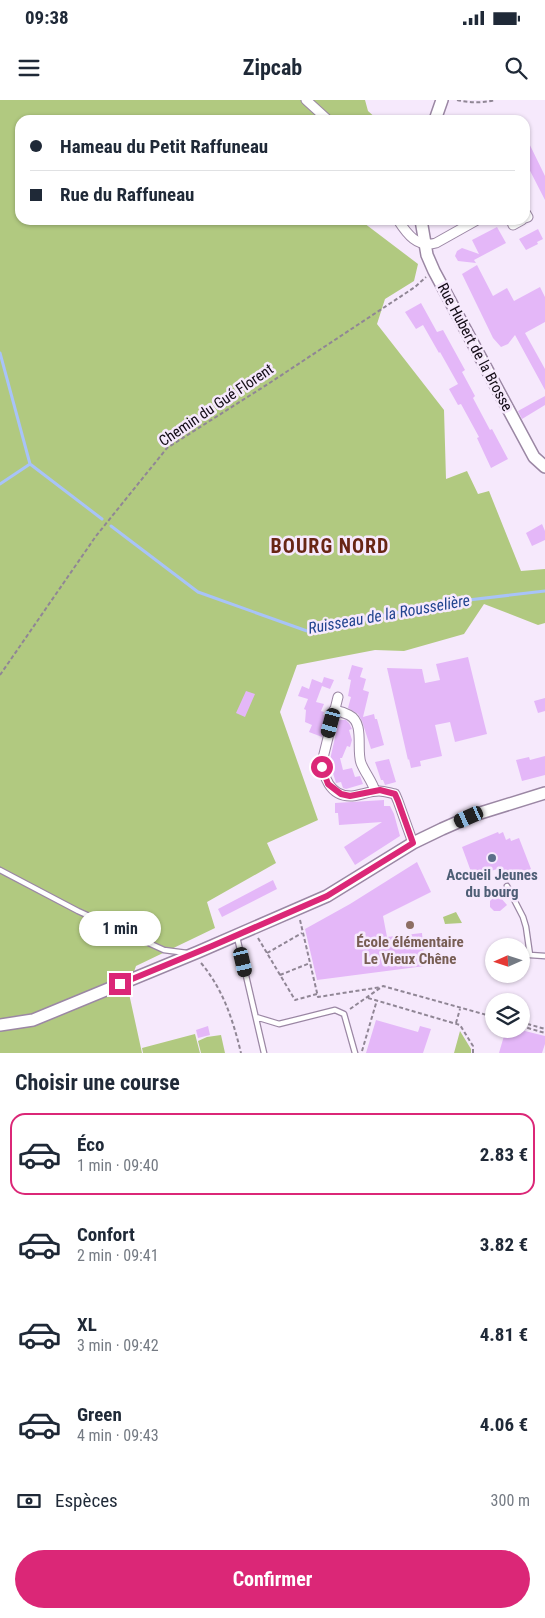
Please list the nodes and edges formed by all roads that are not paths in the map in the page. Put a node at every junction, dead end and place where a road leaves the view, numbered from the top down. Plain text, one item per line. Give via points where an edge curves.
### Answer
1 (306, 100) edge
2 (442, 100) edge
3 (322, 115) edge
4 (437, 115) edge
5 (402, 225) edge
6 (422, 225) edge
7 (469, 225) edge
8 (425, 244) junction
9 (545, 467) edge
10 (338, 697) dead end
11 (334, 710) junction
12 (376, 791) junction
13 (545, 793) edge
14 (413, 843) junction
15 (0, 870) edge
16 (507, 886) dead end
17 (236, 936) junction
18 (193, 954) junction
19 (545, 956) edge
20 (256, 1017) junction
21 (0, 1026) edge
22 (264, 1053) edge
23 (356, 1053) edge

1 - 3 street
2 - 4 street
5 - 8 street via 418,243
6 - 8 street, Rue Hubert de la Brosse
7 - 8 street via 436,243
8 - 9 street, Rue Hubert de la Brosse via 434,271 534,457
10 - 11 street
11 - 12 street via 354,719 362,764
11 - 12 street via 322,758 328,784 341,794 350,796
12 - 14 street via 395,794
13 - 14 street via 474,815
14 - 17 street via 327,896
15 - 18 lane via 164,950
16 - 19 lane via 523,916 530,955
17 - 18 street
17 - 20 lane
18 - 21 street via 33,1020
20 - 22 lane
20 - 23 lane via 279,1024 335,1010 344,1014

